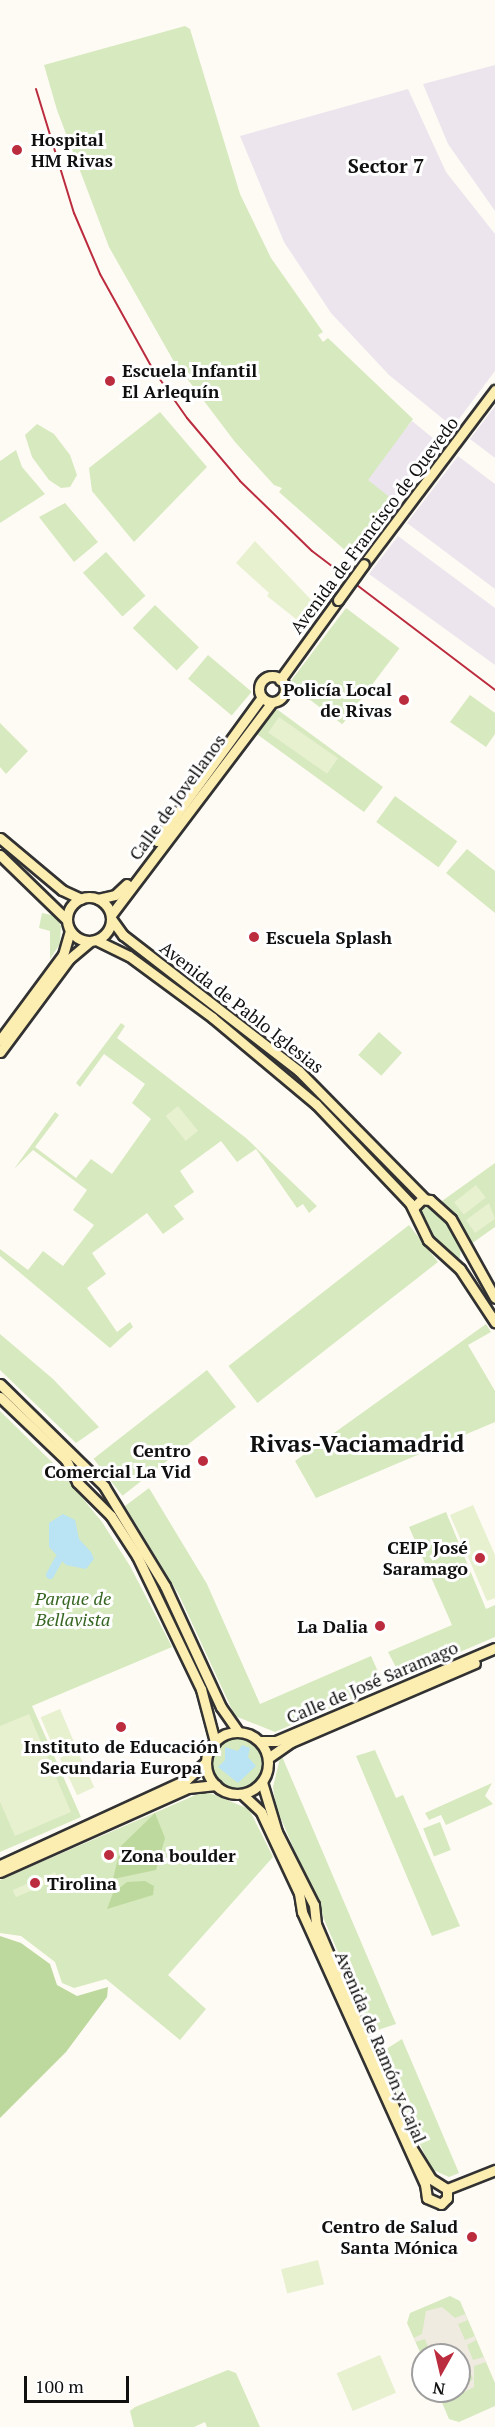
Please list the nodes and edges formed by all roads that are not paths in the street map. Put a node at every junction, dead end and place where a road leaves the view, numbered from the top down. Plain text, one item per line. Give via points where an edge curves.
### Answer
1 (495, 390) edge
2 (280, 680) junction
3 (262, 697) junction
4 (272, 702) junction
5 (0, 838) edge
6 (0, 855) edge
7 (81, 899) junction
8 (98, 899) junction
9 (112, 918) junction
10 (67, 920) junction
11 (70, 931) junction
12 (94, 941) junction
13 (0, 1040) edge
14 (0, 1052) edge
15 (425, 1199) junction
16 (413, 1208) junction
17 (468, 1256) junction
18 (453, 1263) junction
19 (495, 1298) edge
20 (495, 1322) edge
21 (0, 1384) edge
22 (0, 1397) edge
23 (79, 1459) junction
24 (69, 1465) junction
25 (108, 1494) junction
26 (97, 1502) junction
27 (495, 1648) edge
28 (495, 1655) edge
29 (237, 1731) junction
30 (260, 1741) junction
31 (215, 1742) junction
32 (268, 1758) junction
33 (206, 1762) junction
34 (262, 1782) junction
35 (216, 1785) junction
36 (242, 1794) junction
37 (0, 1865) edge
38 (0, 1872) edge
39 (306, 1903) junction
40 (310, 1914) junction
41 (495, 2169) edge
42 (437, 2183) junction
43 (447, 2189) junction
44 (426, 2191) junction

1 - 2 street, Avenida de Francisco de Quevedo, bridge
2 - 3 street via 264,680 259,688
2 - 4 street via 284,693
3 - 4 street
3 - 8 street, Calle de Jovellanos via 126,886 115,895
4 - 9 street, Calle de Jovellanos
5 - 7 street via 62,890
6 - 10 street
7 - 8 street
7 - 10 street via 70,908
8 - 9 street
9 - 12 street
9 - 15 street, Avenida de Pablo Iglesias via 123,935 299,1071
10 - 11 street
11 - 12 street
11 - 13 street via 63,955
12 - 14 street via 69,959
12 - 16 street, Avenida de Pablo Iglesias via 135,960 257,1052 337,1124
15 - 16 street
15 - 17 street, Avenida de Pablo Iglesias via 452,1219
16 - 18 street, Avenida de Pablo Iglesias via 428,1240
17 - 18 street
17 - 19 street
18 - 20 street
21 - 23 street
22 - 24 street
23 - 24 street
23 - 25 street
24 - 26 street via 77,1482
25 - 26 street
25 - 29 street via 160,1578 221,1707
26 - 31 street via 137,1556 170,1619 209,1711
27 - 30 street, Calle de José Saramago via 276,1741
28 - 32 street, Calle de José Saramago via 291,1742
29 - 30 street
29 - 31 street
30 - 32 street
31 - 33 street
32 - 34 street
33 - 35 street
33 - 37 street via 186,1780
34 - 36 street
34 - 39 street, Avenida de Ramón y Cajal via 268,1809
35 - 36 street
35 - 38 street via 188,1788
36 - 39 street, Avenida de Ramón y Cajal via 261,1812
39 - 40 street, Avenida de Ramón y Cajal
40 - 42 street, Avenida de Ramón y Cajal via 412,2149
40 - 44 street, Avenida de Ramón y Cajal
41 - 43 street
42 - 43 street
42 - 44 street
43 - 44 street via 447,2198 438,2205 429,2201

